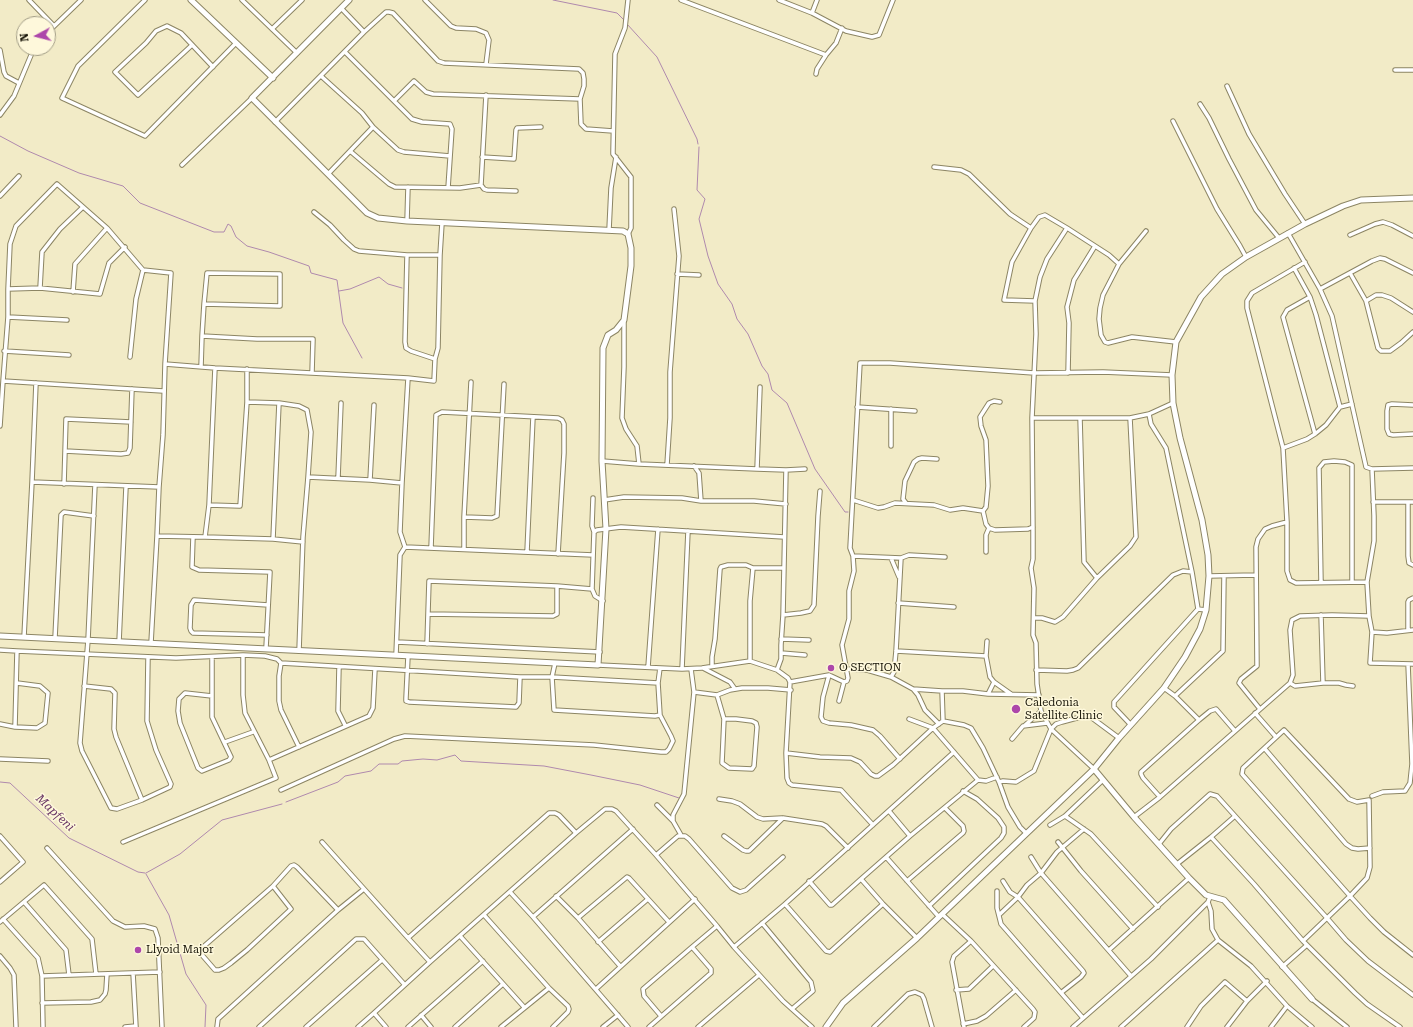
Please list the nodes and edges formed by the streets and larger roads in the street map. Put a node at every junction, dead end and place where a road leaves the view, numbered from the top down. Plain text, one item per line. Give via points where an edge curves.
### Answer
1 (28, 0) edge
2 (81, 0) edge
3 (145, 0) edge
4 (191, 0) edge
5 (242, 0) edge
6 (302, 0) edge
7 (349, 0) edge
8 (425, 0) edge
9 (628, 0) edge
10 (681, 0) edge
11 (778, 0) edge
12 (817, 0) edge
13 (893, 0) edge
14 (341, 8) junction
15 (812, 13) junction
16 (44, 16) edge
17 (56, 24) edge
18 (842, 28) junction
19 (272, 29) junction
20 (364, 32) junction
21 (236, 43) junction
22 (191, 46) junction
23 (0, 50) edge
24 (346, 52) junction
25 (297, 53) junction
26 (826, 55) junction
27 (31, 56) edge
28 (486, 64) junction
29 (212, 67) junction
30 (1395, 70) dead end
31 (1413, 70) edge
32 (816, 74) dead end
33 (321, 76) junction
34 (273, 78) junction
35 (19, 83) junction
36 (1226, 86) dead end
37 (486, 95) junction
38 (252, 98) junction
39 (580, 99) junction
40 (394, 101) junction
41 (1200, 104) dead end
42 (0, 115) edge
43 (1173, 121) dead end
44 (276, 122) junction
45 (373, 127) junction
46 (541, 127) dead end
47 (613, 131) junction
48 (350, 151) junction
49 (450, 156) junction
50 (482, 157) junction
51 (616, 158) junction
52 (182, 165) dead end
53 (934, 166) dead end
54 (329, 174) junction
55 (19, 176) dead end
56 (482, 185) junction
57 (408, 187) junction
58 (448, 188) junction
59 (516, 191) dead end
60 (0, 196) edge
61 (1413, 198) edge
62 (83, 207) junction
63 (674, 209) dead end
64 (314, 212) dead end
65 (407, 221) junction
66 (442, 223) junction
67 (1305, 224) junction
68 (107, 228) junction
69 (1031, 228) junction
70 (1067, 228) junction
71 (609, 230) junction
72 (1146, 231) dead end
73 (1288, 233) junction
74 (628, 234) junction
75 (1350, 235) dead end
76 (1413, 236) edge
77 (1279, 238) junction
78 (1095, 246) junction
79 (125, 247) junction
80 (407, 255) junction
81 (440, 255) junction
82 (1246, 257) junction
83 (1305, 262) junction
84 (1119, 264) junction
85 (1294, 268) junction
86 (143, 270) junction
87 (1350, 273) junction
88 (1413, 273) edge
89 (677, 274) junction
90 (699, 275) dead end
91 (40, 288) junction
92 (8, 289) junction
93 (1320, 289) junction
94 (73, 292) junction
95 (1310, 297) junction
96 (1035, 301) junction
97 (1366, 301) junction
98 (204, 304) junction
99 (1413, 312) edge
100 (8, 317) junction
101 (67, 320) dead end
102 (624, 320) junction
103 (1413, 332) edge
104 (202, 336) junction
105 (1176, 342) junction
106 (4, 351) junction
107 (69, 355) dead end
108 (130, 356) dead end
109 (436, 359) junction
110 (165, 364) junction
111 (201, 367) junction
112 (214, 368) junction
113 (247, 369) junction
114 (312, 373) junction
115 (1034, 373) junction
116 (1068, 373) junction
117 (1172, 375) junction
118 (408, 378) junction
119 (3, 381) junction
120 (471, 382) dead end
121 (36, 383) junction
122 (504, 384) dead end
123 (760, 387) dead end
124 (132, 389) junction
125 (163, 391) junction
126 (247, 402) junction
127 (1000, 402) dead end
128 (279, 403) junction
129 (341, 403) dead end
130 (1174, 403) junction
131 (1352, 404) junction
132 (374, 405) dead end
133 (1413, 405) edge
134 (857, 407) junction
135 (1340, 408) junction
136 (0, 410) edge
137 (891, 410) junction
138 (915, 411) dead end
139 (469, 414) junction
140 (1149, 414) junction
141 (502, 416) junction
142 (533, 417) junction
143 (1032, 418) junction
144 (1080, 418) junction
145 (1130, 418) junction
146 (131, 422) junction
147 (0, 426) edge
148 (1315, 434) junction
149 (1413, 434) edge
150 (892, 446) dead end
151 (1283, 448) junction
152 (65, 451) junction
153 (937, 459) dead end
154 (602, 460) junction
155 (639, 464) junction
156 (667, 464) junction
157 (694, 466) junction
158 (1413, 468) edge
159 (757, 469) junction
160 (805, 469) dead end
161 (1372, 469) junction
162 (786, 470) junction
163 (308, 477) junction
164 (338, 478) junction
165 (370, 480) junction
166 (32, 482) junction
167 (402, 482) junction
168 (64, 484) junction
169 (95, 485) junction
170 (126, 487) junction
171 (159, 487) junction
172 (820, 491) dead end
173 (593, 498) dead end
174 (604, 500) junction
175 (701, 500) junction
176 (852, 500) junction
177 (1373, 502) junction
178 (1408, 502) junction
179 (1413, 502) edge
180 (786, 504) junction
181 (906, 504) junction
182 (209, 505) junction
183 (983, 511) junction
184 (94, 516) junction
185 (464, 517) junction
186 (1287, 522) junction
187 (1033, 527) junction
188 (989, 528) junction
189 (606, 529) junction
190 (658, 529) junction
191 (1028, 529) junction
192 (688, 530) junction
193 (594, 532) junction
194 (1033, 532) junction
195 (1407, 534) junction
196 (1413, 534) edge
197 (158, 536) junction
198 (193, 537) junction
199 (205, 537) junction
200 (784, 537) junction
201 (273, 539) junction
202 (303, 542) junction
203 (405, 547) junction
204 (431, 548) junction
205 (464, 549) junction
206 (527, 552) junction
207 (986, 552) dead end
208 (558, 554) junction
209 (593, 555) junction
210 (853, 556) junction
211 (945, 557) dead end
212 (891, 558) junction
213 (901, 558) junction
214 (1413, 565) edge
215 (753, 568) junction
216 (784, 568) junction
217 (1192, 572) junction
218 (1255, 575) junction
219 (1209, 576) junction
220 (1224, 576) junction
221 (900, 578) junction
222 (1097, 578) junction
223 (1321, 582) junction
224 (1352, 582) junction
225 (1367, 582) junction
226 (557, 586) junction
227 (592, 589) junction
228 (1413, 598) edge
229 (603, 601) junction
230 (898, 603) junction
231 (268, 605) junction
232 (954, 607) dead end
233 (1198, 609) junction
234 (1206, 610) junction
235 (428, 614) junction
236 (783, 615) junction
237 (1321, 615) junction
238 (1369, 616) junction
239 (1034, 618) junction
240 (1408, 630) junction
241 (1413, 630) edge
242 (1372, 632) junction
243 (267, 635) junction
244 (0, 636) edge
245 (24, 637) junction
246 (55, 638) junction
247 (781, 639) junction
248 (88, 640) junction
249 (809, 640) dead end
250 (988, 641) dead end
251 (119, 642) junction
252 (397, 642) junction
253 (151, 643) junction
254 (427, 644) junction
255 (266, 648) junction
256 (0, 650) edge
257 (17, 651) junction
258 (299, 651) junction
259 (896, 651) junction
260 (600, 652) junction
261 (781, 652) junction
262 (87, 654) junction
263 (243, 655) junction
264 (396, 655) junction
265 (805, 655) dead end
266 (408, 656) junction
267 (986, 656) junction
268 (212, 657) junction
269 (148, 658) junction
270 (750, 660) junction
271 (281, 663) junction
272 (555, 663) junction
273 (1411, 664) edge
274 (598, 665) junction
275 (712, 666) junction
276 (339, 667) junction
277 (648, 667) junction
278 (660, 668) junction
279 (702, 668) junction
280 (376, 669) junction
281 (682, 669) junction
282 (691, 669) junction
283 (847, 669) junction
284 (777, 670) junction
285 (1036, 670) junction
286 (406, 671) junction
287 (829, 675) junction
288 (520, 677) junction
289 (552, 677) junction
290 (891, 678) junction
291 (790, 682) junction
292 (844, 682) junction
293 (994, 682) junction
294 (16, 683) junction
295 (658, 683) junction
296 (1290, 683) junction
297 (1323, 683) junction
298 (84, 686) junction
299 (1353, 686) dead end
300 (1164, 688) junction
301 (735, 689) junction
302 (913, 689) junction
303 (791, 690) junction
304 (942, 691) junction
305 (694, 692) junction
306 (988, 694) junction
307 (1012, 694) junction
308 (718, 695) junction
309 (1039, 695) junction
310 (212, 696) junction
311 (1175, 696) junction
312 (839, 701) dead end
313 (1260, 709) junction
314 (1041, 711) junction
315 (1255, 713) junction
316 (660, 715) junction
317 (724, 719) junction
318 (909, 719) dead end
319 (1199, 720) junction
320 (943, 721) junction
321 (1047, 723) junction
322 (0, 724) edge
323 (938, 724) junction
324 (345, 725) junction
325 (1131, 725) junction
326 (1023, 726) junction
327 (15, 727) junction
328 (933, 728) junction
329 (1051, 729) junction
330 (1235, 731) junction
331 (253, 732) junction
332 (1276, 737) junction
333 (1119, 738) junction
334 (1012, 739) dead end
335 (225, 742) junction
336 (299, 747) junction
337 (1265, 749) junction
338 (954, 752) junction
339 (786, 753) junction
340 (900, 758) junction
341 (0, 759) edge
342 (269, 760) junction
343 (48, 761) dead end
344 (1094, 769) junction
345 (997, 778) junction
346 (978, 780) junction
347 (1103, 780) junction
348 (999, 782) junction
349 (281, 790) dead end
350 (964, 791) junction
351 (1160, 796) junction
352 (1372, 796) dead end
353 (719, 799) dead end
354 (142, 800) junction
355 (657, 805) dead end
356 (945, 808) junction
357 (889, 811) junction
358 (1065, 816) junction
359 (1235, 816) junction
360 (1134, 817) junction
361 (783, 818) junction
362 (673, 821) junction
363 (873, 824) junction
364 (1050, 825) dead end
365 (1084, 828) junction
366 (633, 829) junction
367 (576, 833) junction
368 (1026, 833) junction
369 (681, 835) junction
370 (724, 836) dead end
371 (910, 836) junction
372 (0, 837) edge
373 (1211, 837) junction
374 (123, 842) dead end
375 (322, 842) dead end
376 (1058, 842) dead end
377 (1159, 844) junction
378 (1062, 847) junction
379 (47, 848) dead end
380 (848, 848) junction
381 (1370, 848) junction
382 (656, 855) junction
383 (783, 857) dead end
384 (886, 857) junction
385 (1031, 857) dead end
386 (1177, 864) junction
387 (1042, 873) junction
388 (1189, 878) junction
389 (861, 879) junction
390 (809, 881) junction
391 (908, 881) junction
392 (1003, 881) dead end
393 (0, 882) edge
394 (273, 886) junction
395 (364, 889) junction
396 (997, 891) dead end
397 (510, 892) junction
398 (556, 896) junction
399 (1350, 896) junction
400 (1018, 897) junction
401 (648, 899) junction
402 (695, 899) junction
403 (1209, 900) junction
404 (24, 902) junction
405 (785, 904) junction
406 (883, 904) junction
407 (929, 906) junction
408 (1158, 907) junction
409 (338, 910) junction
410 (484, 915) junction
411 (999, 915) junction
412 (941, 916) junction
413 (533, 917) junction
414 (578, 918) junction
415 (1327, 918) junction
416 (2, 921) edge
417 (669, 922) junction
418 (762, 923) junction
419 (717, 926) junction
420 (1133, 929) junction
421 (460, 936) junction
422 (408, 938) junction
423 (917, 938) junction
424 (1218, 940) junction
425 (971, 941) junction
426 (1303, 941) junction
427 (598, 942) junction
428 (1307, 945) junction
429 (692, 947) junction
430 (734, 947) junction
431 (1110, 950) junction
432 (1413, 955) edge
433 (0, 956) edge
434 (382, 960) junction
435 (483, 961) junction
436 (430, 962) junction
437 (620, 966) junction
438 (994, 966) junction
439 (1282, 967) junction
440 (160, 972) junction
441 (133, 973) junction
442 (69, 974) junction
443 (96, 974) junction
444 (107, 974) junction
445 (759, 974) junction
446 (42, 976) junction
447 (1131, 976) junction
448 (1266, 981) junction
449 (404, 984) junction
450 (503, 984) junction
451 (549, 988) junction
452 (596, 989) junction
453 (956, 990) junction
454 (1016, 990) junction
455 (1062, 992) junction
456 (1413, 995) edge
457 (1312, 999) joint
458 (1247, 1001) junction
459 (42, 1003) junction
460 (1287, 1006) junction
461 (524, 1008) junction
462 (792, 1009) junction
463 (374, 1012) junction
464 (421, 1015) junction
465 (618, 1015) junction
466 (661, 1016) junction
467 (1083, 1018) junction
468 (964, 1026) edge
469 (1310, 1026) edge
470 (16, 1027) edge
471 (44, 1027) edge
472 (125, 1027) edge
473 (136, 1027) edge
474 (162, 1027) edge
475 (217, 1027) edge
476 (259, 1027) edge
477 (306, 1027) edge
478 (358, 1027) edge
479 (386, 1027) edge
480 (408, 1027) edge
481 (431, 1027) edge
482 (455, 1027) edge
483 (501, 1027) edge
484 (553, 1027) edge
485 (603, 1027) edge
486 (628, 1027) edge
487 (649, 1027) edge
488 (698, 1027) edge
489 (812, 1027) edge
490 (826, 1027) edge
491 (874, 1027) edge
492 (932, 1027) edge
493 (1024, 1027) edge
494 (1073, 1027) edge
495 (1121, 1027) edge
496 (1187, 1027) edge
497 (1227, 1027) edge
498 (1271, 1027) edge
499 (1347, 1027) edge
500 (1400, 1027) edge

1 - 16 street
2 - 17 street
3 - 29 street via 78,66 62,98 145,136
4 - 21 street
5 - 19 street
6 - 19 street
7 - 14 street
8 - 28 street via 451,26 481,30 486,34 489,40
9 - 47 street via 625,28 615,54
10 - 26 street
11 - 15 street
12 - 15 street
13 - 18 street via 879,35 872,37
14 - 20 street
14 - 25 street
15 - 18 street
18 - 26 street via 836,43
19 - 25 street
20 - 24 street
20 - 28 street via 386,12 393,13 438,60 444,63
21 - 29 street
21 - 34 street
22 - 22 street via 181,33 167,26 156,31 115,72 138,95
22 - 29 street
23 - 35 street via 6,76
24 - 33 street
24 - 40 street
25 - 34 street
26 - 32 street
27 - 35 street
28 - 39 street via 579,69 584,79
30 - 31 street
33 - 44 street
33 - 45 street via 362,113
34 - 38 street
35 - 42 street via 14,96
36 - 67 street via 1249,134
37 - 39 street
37 - 40 street via 430,94 414,81
37 - 50 street
38 - 44 street
38 - 52 street
39 - 47 street via 583,127
40 - 49 street via 418,122 450,124
41 - 77 street via 1256,210
43 - 82 street via 1217,209
44 - 54 street
45 - 48 street
45 - 49 street via 398,150
46 - 50 street via 517,128 514,159
47 - 51 street via 613,151
48 - 54 street
48 - 57 street via 392,186
49 - 58 street
50 - 56 street
51 - 71 street via 611,188
51 - 74 street via 631,177 631,228
53 - 69 street via 961,170 969,174 1010,214
54 - 65 street via 367,213 378,218
55 - 60 street
56 - 58 street
56 - 59 street via 487,190
57 - 58 street
57 - 65 street
61 - 67 street via 1361,200
62 - 68 street
62 - 91 street via 60,229 42,252
62 - 92 street via 57,184 16,226 10,244
63 - 89 street via 678,245
64 - 80 street via 354,249
65 - 66 street
66 - 71 street
66 - 81 street
67 - 73 street
68 - 79 street
68 - 94 street via 75,264
69 - 70 street via 1039,217 1045,215
69 - 96 street via 1012,262 1004,300
70 - 78 street
70 - 96 street via 1047,259
71 - 74 street
72 - 84 street
73 - 77 street
73 - 83 street
74 - 102 street via 632,248
75 - 76 street via 1383,222
77 - 82 street
78 - 84 street
78 - 116 street via 1074,280 1067,307
79 - 86 street
79 - 94 street via 109,263 100,294
80 - 81 street
80 - 109 street via 406,348
81 - 109 street
82 - 105 street via 1222,274 1201,297
83 - 85 street
83 - 93 street
84 - 105 street via 1103,295 1100,308 1099,319 1103,340 1108,343 1132,337
85 - 95 street
85 - 151 street via 1252,293 1247,301
86 - 108 street via 136,299
86 - 110 street via 171,273
87 - 88 street via 1380,258
87 - 93 street
87 - 97 street
89 - 90 street
89 - 156 street
91 - 92 street
91 - 94 street
92 - 100 street
93 - 131 street via 1332,316
95 - 135 street
95 - 148 street via 1287,310 1283,317
96 - 115 street
97 - 99 street via 1376,295 1382,295
97 - 103 street via 1376,344 1381,351 1390,351
98 - 98 street via 207,273 280,274 280,306
98 - 104 street
100 - 101 street
100 - 106 street
102 - 154 street via 608,335 603,348
102 - 155 street via 622,418 637,446
104 - 111 street
104 - 114 street via 313,339
105 - 117 street
106 - 107 street
106 - 119 street
109 - 118 street via 434,381
110 - 111 street
110 - 125 street
111 - 112 street
112 - 113 street
112 - 182 street
113 - 114 street
113 - 126 street
114 - 118 street
115 - 116 street
115 - 134 street via 860,363
115 - 143 street
116 - 117 street
117 - 130 street
118 - 167 street
119 - 121 street
119 - 136 street
120 - 139 street
121 - 124 street
121 - 166 street
122 - 141 street
123 - 159 street
124 - 125 street
124 - 146 street
125 - 171 street
126 - 128 street
126 - 182 street via 240,506
127 - 183 street via 989,403 980,417 986,440 988,486 986,507
128 - 163 street via 307,410 311,432
128 - 201 street
129 - 164 street
130 - 140 street
130 - 219 street via 1180,438 1202,520
131 - 135 street
131 - 161 street via 1364,462 1366,467
132 - 165 street
133 - 149 street via 1392,404 1388,405 1387,411 1389,434
134 - 137 street
134 - 176 street
135 - 148 street
136 - 147 street
137 - 138 street
137 - 150 street
139 - 141 street
139 - 185 street
139 - 204 street via 442,412 435,416
140 - 145 street
140 - 217 street via 1150,424 1166,448
141 - 142 street
141 - 185 street via 497,516
142 - 206 street
142 - 208 street via 558,418 564,424
143 - 144 street
143 - 187 street
144 - 145 street
144 - 222 street via 1084,562
145 - 222 street via 1136,537
146 - 152 street via 128,453
146 - 152 street via 66,419
148 - 151 street
151 - 186 street
152 - 168 street
153 - 181 street via 922,458 914,462 905,481 903,499
154 - 155 street
154 - 174 street
155 - 156 street
156 - 157 street
157 - 159 street
157 - 175 street via 699,473
158 - 161 street
159 - 162 street
160 - 162 street
161 - 177 street
162 - 180 street
163 - 164 street
163 - 202 street
164 - 165 street
165 - 167 street
166 - 168 street
166 - 245 street
167 - 203 street via 400,532
168 - 169 street
169 - 170 street
169 - 184 street
170 - 171 street
170 - 251 street
171 - 197 street
172 - 236 street via 814,605 810,611
173 - 193 street
174 - 175 street via 624,497
174 - 189 street
175 - 180 street
176 - 181 street via 878,508 895,503
176 - 210 street via 850,548
177 - 178 street
177 - 225 street via 1374,541
178 - 179 street
178 - 195 street
180 - 200 street
181 - 183 street
182 - 199 street
183 - 188 street
184 - 246 street via 64,512 61,515
184 - 248 street
185 - 205 street
186 - 218 street via 1272,526 1261,535 1256,547
186 - 223 street via 1286,571 1290,580 1296,583
187 - 191 street
187 - 194 street
188 - 191 street
188 - 207 street via 986,535
189 - 190 street
189 - 193 street
189 - 229 street
190 - 192 street
190 - 277 street
191 - 194 street
192 - 200 street
192 - 281 street
193 - 209 street
194 - 239 street via 1031,568
195 - 196 street
195 - 214 street via 1409,561
197 - 198 street
197 - 253 street
198 - 199 street
198 - 231 street via 192,567 200,570 270,572
199 - 201 street
200 - 216 street
201 - 202 street
202 - 258 street
203 - 204 street
203 - 252 street via 400,555
204 - 205 street
205 - 206 street
206 - 208 street
208 - 209 street
209 - 227 street
210 - 212 street
210 - 283 street via 849,619 842,645
211 - 213 street via 909,555
212 - 213 street
212 - 221 street
213 - 221 street
215 - 216 street
215 - 270 street
215 - 275 street via 746,565 728,565 720,569
216 - 236 street
217 - 233 street
217 - 285 street via 1183,571 1173,575 1078,668 1067,671
218 - 220 street
218 - 313 street via 1257,666 1239,683
219 - 220 street
219 - 234 street
220 - 311 street via 1223,651
221 - 230 street
222 - 239 street via 1063,617 1055,622
223 - 224 street
223 - 224 street via 1319,468 1324,462 1334,461 1352,465
224 - 225 street
225 - 238 street
226 - 227 street
226 - 235 street via 555,616
226 - 235 street via 429,581
227 - 229 street via 595,596
228 - 240 street via 1408,602
229 - 260 street
230 - 232 street
230 - 259 street
231 - 243 street
231 - 243 street via 194,600 191,604 190,628 193,632
233 - 234 street
233 - 325 street via 1114,702 1114,707
234 - 300 street via 1200,630
235 - 254 street
236 - 247 street
237 - 238 street
237 - 296 street via 1300,616 1291,622 1293,675
237 - 297 street
238 - 242 street
239 - 285 street
240 - 241 street
240 - 242 street
242 - 273 street via 1370,663
243 - 255 street
244 - 245 street
245 - 246 street
246 - 248 street
247 - 249 street
247 - 261 street
248 - 251 street
248 - 262 street
250 - 267 street
251 - 253 street
252 - 254 street
252 - 264 street
253 - 255 street
254 - 260 street
255 - 258 street
256 - 257 street
257 - 262 street
257 - 294 street
258 - 264 street
259 - 267 street
259 - 290 street
260 - 274 street
261 - 265 street
261 - 284 street via 781,662
262 - 269 street
262 - 298 street
263 - 268 street
263 - 271 street via 271,657
263 - 331 street via 245,713
264 - 266 street
266 - 272 street
266 - 286 street
267 - 293 street via 990,677
268 - 269 street
268 - 310 street
269 - 354 street via 147,721 171,784 170,787
270 - 275 street
270 - 284 street
271 - 276 street
271 - 336 street via 278,701
272 - 274 street
272 - 289 street
273 - 352 street via 1410,783 1405,791 1384,792
274 - 277 street
275 - 279 street
276 - 280 street
276 - 324 street via 338,712
277 - 278 street
278 - 281 street
278 - 295 street
279 - 282 street
279 - 301 street via 730,682
280 - 286 street
280 - 324 street via 372,712 369,716
281 - 282 street
282 - 305 street
283 - 290 street via 867,670
283 - 292 street via 848,678
284 - 291 street
285 - 309 street
286 - 288 street
286 - 288 street via 406,701 416,703 516,707 519,703
287 - 291 street
287 - 292 street
287 - 340 street via 823,697 823,721 873,730
288 - 289 street
289 - 295 street
289 - 316 street via 554,710
290 - 302 street
291 - 303 street
292 - 312 street
293 - 306 street
293 - 307 street
294 - 327 street
294 - 327 street via 40,686 48,693 45,723 37,728
295 - 316 street
296 - 297 street via 1295,686
296 - 313 street
297 - 299 street
298 - 354 street via 111,689 115,693 116,737
298 - 354 street via 80,743 85,757 111,808 117,809
300 - 311 street
300 - 325 street
301 - 303 street via 749,687
301 - 308 street
302 - 304 street
302 - 323 street via 925,710
303 - 339 street
304 - 306 street via 963,690
304 - 320 street
305 - 308 street
305 - 362 street via 684,794 673,815
306 - 307 street
307 - 309 street
308 - 317 street
309 - 314 street
310 - 335 street via 212,717
310 - 335 street via 183,694 179,699 178,717 198,768 202,772 231,759
311 - 319 street
313 - 315 street
314 - 321 street
314 - 326 street
315 - 330 street
315 - 332 street
316 - 349 street via 673,741 666,752 587,745 405,736
317 - 317 street via 756,723 752,770 729,768 722,763
318 - 328 street
319 - 330 street via 1216,709
319 - 351 street via 1141,772 1143,778
320 - 323 street
320 - 345 street via 971,728
321 - 326 street
321 - 329 street
322 - 327 street
323 - 328 street
324 - 336 street
325 - 333 street
326 - 334 street
328 - 338 street
328 - 340 street
329 - 333 street via 1056,724 1088,715
329 - 344 street
329 - 348 street via 1034,771 1016,782
330 - 351 street
331 - 335 street
331 - 342 street
332 - 337 street
332 - 381 street via 1284,730 1349,799 1357,802 1369,800
333 - 344 street
336 - 342 street
337 - 381 street via 1346,844 1352,848
337 - 399 street via 1243,768 1242,774
338 - 346 street
338 - 357 street
339 - 340 street via 852,758 875,776
339 - 363 street via 787,778 790,784 841,790
341 - 343 street
342 - 374 street via 276,778
344 - 347 street
344 - 368 street
345 - 346 street
345 - 348 street
346 - 350 street
347 - 358 street
347 - 360 street
348 - 368 street via 1008,806
350 - 356 street
350 - 407 street via 998,818 1004,827 1004,833 1002,838
351 - 360 street
353 - 361 street via 740,804 763,820
355 - 362 street
356 - 371 street
356 - 391 street via 963,826 964,831
357 - 363 street
357 - 371 street
358 - 364 street
358 - 365 street
359 - 373 street
359 - 377 street via 1217,796 1210,794 1171,829
359 - 415 street
360 - 377 street
361 - 370 street via 749,851 743,850
361 - 380 street via 822,824
362 - 369 street
363 - 380 street
365 - 378 street
365 - 408 street
366 - 367 street via 616,811 608,808
366 - 382 street
366 - 398 street
367 - 397 street
367 - 422 street via 559,815 549,813
368 - 412 street
369 - 382 street
369 - 383 street via 689,839 732,888 740,892 746,890
371 - 384 street
372 - 393 street via 23,862
373 - 386 street
373 - 426 street
375 - 395 street
376 - 378 street
377 - 386 street
378 - 387 street
378 - 420 street
379 - 440 street via 113,921 125,927 144,926 155,929
380 - 390 street
381 - 399 street via 1367,878
382 - 402 street
384 - 389 street
384 - 391 street
385 - 387 street
386 - 388 street
387 - 400 street via 1027,885
387 - 431 street
388 - 403 street
388 - 408 street
389 - 390 street via 832,905
389 - 406 street
390 - 405 street
391 - 407 street
392 - 400 street via 1010,892
394 - 394 street via 203,947 202,955 214,970 231,963 291,909
394 - 409 street via 288,868 294,865
395 - 409 street
395 - 422 street
396 - 411 street
397 - 410 street
397 - 413 street
398 - 413 street
398 - 414 street
399 - 415 street
399 - 432 street via 1376,925
400 - 411 street
400 - 455 street via 1084,973
401 - 414 street via 627,877
401 - 417 street
401 - 427 street
402 - 417 street
402 - 419 street
403 - 424 street via 1212,929
403 - 439 street via 1217,897 1224,900
403 - 447 street
404 - 416 street
404 - 442 street via 66,950
404 - 443 street via 44,885 92,939
405 - 406 street via 826,951 830,952
405 - 418 street
406 - 423 street
407 - 412 street
408 - 420 street
409 - 475 street via 218,1019
410 - 421 street
410 - 451 street
411 - 455 street via 1001,924
412 - 423 street
412 - 425 street
413 - 452 street
414 - 427 street
415 - 426 street
415 - 456 street via 1368,961
416 - 446 street via 38,958
417 - 437 street
418 - 430 street
418 - 462 street via 811,982 813,991
419 - 429 street
419 - 430 street
420 - 431 street
421 - 435 street
421 - 436 street
422 - 436 street
423 - 490 street via 843,1003
424 - 448 street via 1252,966
424 - 495 street
425 - 438 street
425 - 453 street via 952,960
426 - 428 street
427 - 437 street
428 - 439 street
428 - 500 street via 1367,1004
429 - 466 street via 643,989 644,996
429 - 466 street via 711,969 711,973
430 - 445 street
431 - 447 street
433 - 470 street via 14,975
434 - 449 street
434 - 476 street via 364,939 356,938
434 - 477 street
435 - 450 street
435 - 464 street
436 - 449 street
437 - 452 street
438 - 453 street via 969,989
438 - 454 street
439 - 457 street
440 - 441 street
440 - 474 street
441 - 444 street
441 - 473 street
442 - 443 street
442 - 446 street
443 - 444 street
444 - 459 street via 106,990 100,1000
445 - 462 street
445 - 488 street
446 - 459 street
447 - 467 street
448 - 458 street
448 - 460 street
449 - 463 street
450 - 461 street
450 - 482 street
451 - 461 street
451 - 484 street via 569,1009
452 - 465 street
453 - 468 street
454 - 468 street via 986,1016
454 - 493 street via 1035,1012 1033,1020
455 - 467 street
457 - 499 street
458 - 496 street via 1225,982 1201,1006
458 - 497 street
459 - 471 street
460 - 469 street
460 - 498 street
461 - 483 street
462 - 489 street
463 - 478 street
463 - 479 street
464 - 480 street
464 - 481 street
465 - 485 street
465 - 486 street
466 - 487 street
467 - 494 street
472 - 473 street
491 - 492 street via 908,994 915,992 923,997

